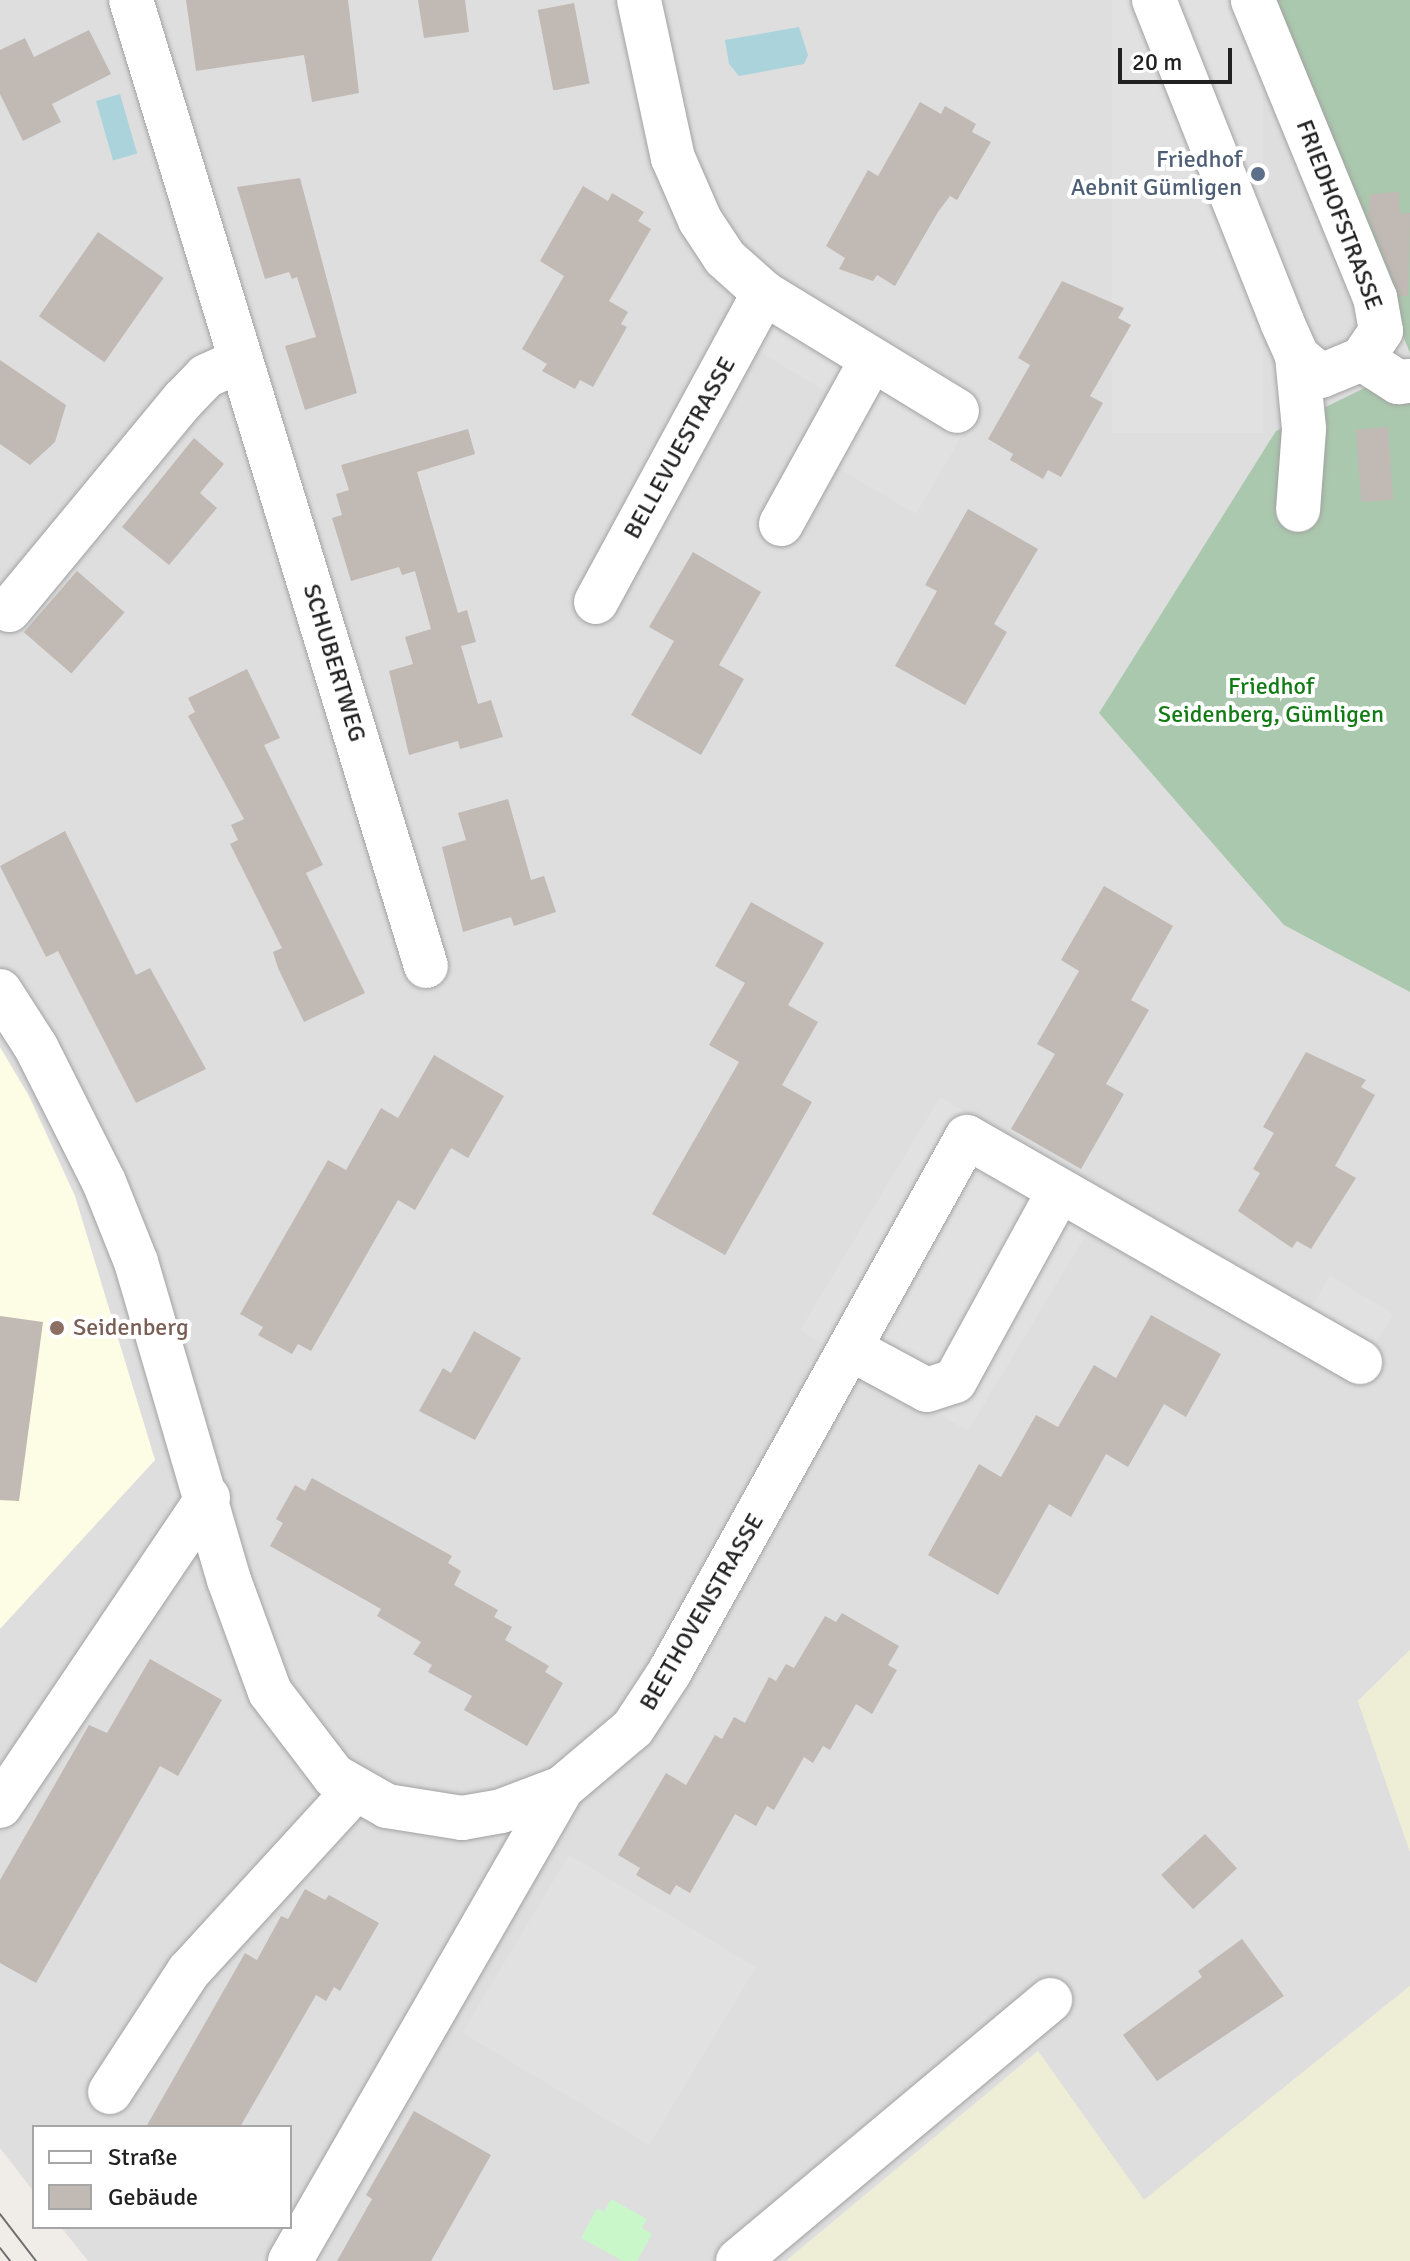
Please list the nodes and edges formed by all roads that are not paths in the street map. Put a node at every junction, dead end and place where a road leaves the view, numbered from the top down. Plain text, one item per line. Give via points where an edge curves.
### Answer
1 (131, 0) edge
2 (639, 0) edge
3 (1154, 0) edge
4 (1253, 0) edge
5 (764, 293) junction
6 (1297, 356) junction
7 (872, 359) junction
8 (1362, 359) junction
9 (240, 361) junction
10 (1410, 381) edge
11 (957, 411) dead end
12 (1298, 510) dead end
13 (781, 524) dead end
14 (596, 602) dead end
15 (9, 610) dead end
16 (426, 966) dead end
17 (0, 991) edge
18 (1059, 1191) junction
19 (851, 1349) junction
20 (1360, 1362) dead end
21 (208, 1498) junction
22 (562, 1788) junction
23 (354, 1791) junction
24 (0, 1806) edge
25 (1050, 2000) dead end
26 (110, 2092) dead end
27 (290, 2261) edge
28 (738, 2261) edge

1 - 9 street, SCHUBERTWEG
2 - 5 street via 673,158 700,220 725,258
3 - 6 street
4 - 8 street, FRIEDHOFSTRASSE via 1375,298 1381,331
5 - 7 street
5 - 14 street, BELLEVUESTRASSE
6 - 8 street via 1321,376
6 - 12 street via 1304,429
7 - 11 street
7 - 13 street
8 - 10 street via 1398,382
9 - 15 street via 206,376 183,400
9 - 16 street, SCHUBERTWEG
17 - 21 street, BEETHOVENSTRASSE via 36,1047 104,1182 136,1262
18 - 19 street via 955,1381 927,1390
18 - 19 street, BEETHOVENSTRASSE via 967,1137
18 - 20 street, BEETHOVENSTRASSE
19 - 22 street, BEETHOVENSTRASSE via 652,1701 607,1753
21 - 23 street, BEETHOVENSTRASSE via 229,1580 270,1692 316,1759
21 - 24 street
22 - 23 street, BEETHOVENSTRASSE via 501,1811 462,1818 410,1812
22 - 27 street
23 - 26 street via 189,1971
25 - 28 street

